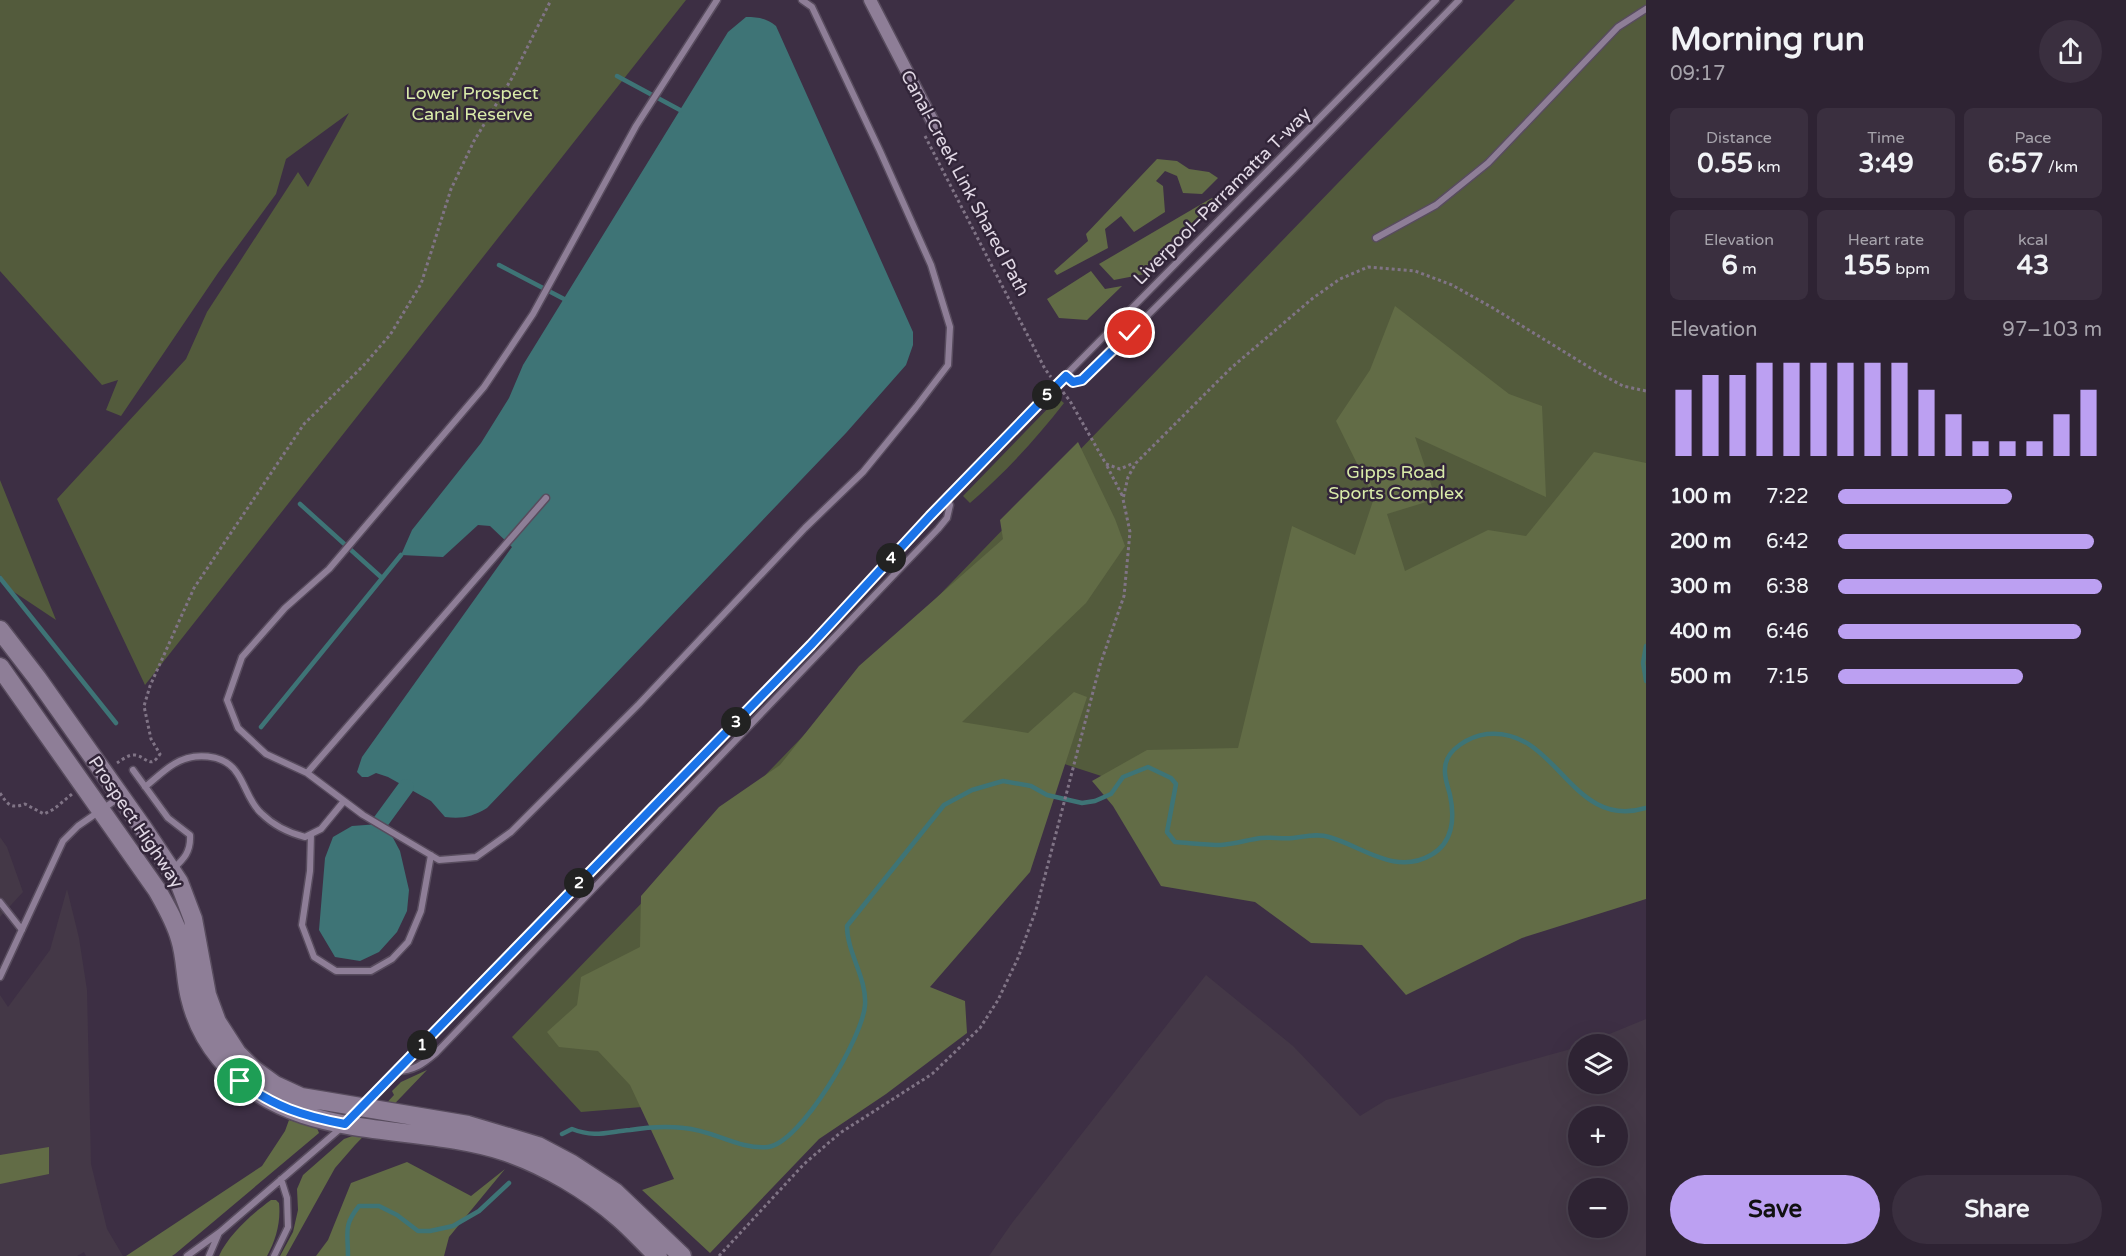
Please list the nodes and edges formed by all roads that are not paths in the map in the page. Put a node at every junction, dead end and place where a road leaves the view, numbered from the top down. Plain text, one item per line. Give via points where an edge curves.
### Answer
1 (717, 0) edge
2 (802, 0) edge
3 (870, 0) edge
4 (1436, 0) edge
5 (1459, 0) edge
6 (1646, 9) edge
7 (935, 126) dead end
8 (1376, 238) dead end
9 (1066, 376) junction
10 (546, 498) dead end
11 (947, 499) junction
12 (0, 630) edge
13 (0, 667) edge
14 (133, 770) dead end
15 (307, 773) junction
16 (146, 787) junction
17 (121, 797) junction
18 (344, 801) junction
19 (100, 811) junction
20 (311, 834) junction
21 (431, 855) junction
22 (172, 871) junction
23 (0, 902) edge
24 (3, 910) edge
25 (22, 930) junction
26 (0, 977) edge
27 (396, 1071) junction
28 (361, 1108) junction
29 (345, 1124) junction
30 (508, 1144) junction
31 (281, 1179) junction
32 (610, 1199) junction
33 (220, 1232) junction
34 (187, 1256) edge
35 (209, 1256) edge
36 (274, 1256) edge
37 (658, 1256) edge
38 (682, 1256) edge

1 - 15 lane via 636,126 533,314 484,387 329,569 285,608 242,657 227,700 238,728 266,754
2 - 21 lane via 812,8 832,46 932,265 950,327 948,365 863,472 511,832 476,857 439,860
3 - 7 street
4 - 9 lane, Liverpool–Parramatta T-way
5 - 9 lane via 1088,375 1077,382
6 - 8 lane via 1618,27 1488,163 1436,205
9 - 11 lane, Liverpool–Parramatta T-way
10 - 15 lane
11 - 27 lane, Liverpool–Parramatta T-way via 811,645
11 - 27 lane via 951,505 949,514 938,529 656,825 436,1053 409,1071
12 - 17 main road, Prospect Highway
13 - 19 main road, Prospect Highway
14 - 16 lane
15 - 18 lane
16 - 20 lane via 175,763 189,757 211,757 226,762 237,772 261,813 289,833 305,837
16 - 22 lane via 168,818 190,835 191,846
17 - 19 lane
17 - 22 main road, Prospect Highway
18 - 20 lane via 321,829
18 - 21 lane
19 - 25 lane via 63,841
19 - 29 main road, Prospect Highway via 170,913 181,942 189,998 220,1058 240,1081 268,1100 290,1111
20 - 21 lane via 303,925 314,957 336,971 371,971 392,959 408,942 421,911
22 - 28 main road, Prospect Highway via 193,919 207,995 217,1022 237,1053 253,1069 289,1092
23 - 24 lane
24 - 25 lane
25 - 26 lane
27 - 28 lane, Liverpool–Parramatta T-way
28 - 29 lane, Liverpool–Parramatta T-way
28 - 30 main road, Prospect Highway via 485,1129
29 - 30 main road, Prospect Highway
29 - 31 lane, Liverpool–Parramatta T-way
30 - 32 main road via 538,1146 572,1164
31 - 33 lane, Liverpool–Parramatta T-way
31 - 36 lane via 287,1198 288,1227
32 - 37 main road via 620,1219
32 - 38 main road
33 - 34 lane, Liverpool–Parramatta T-way
33 - 35 lane, Liverpool–Parramatta T-way

